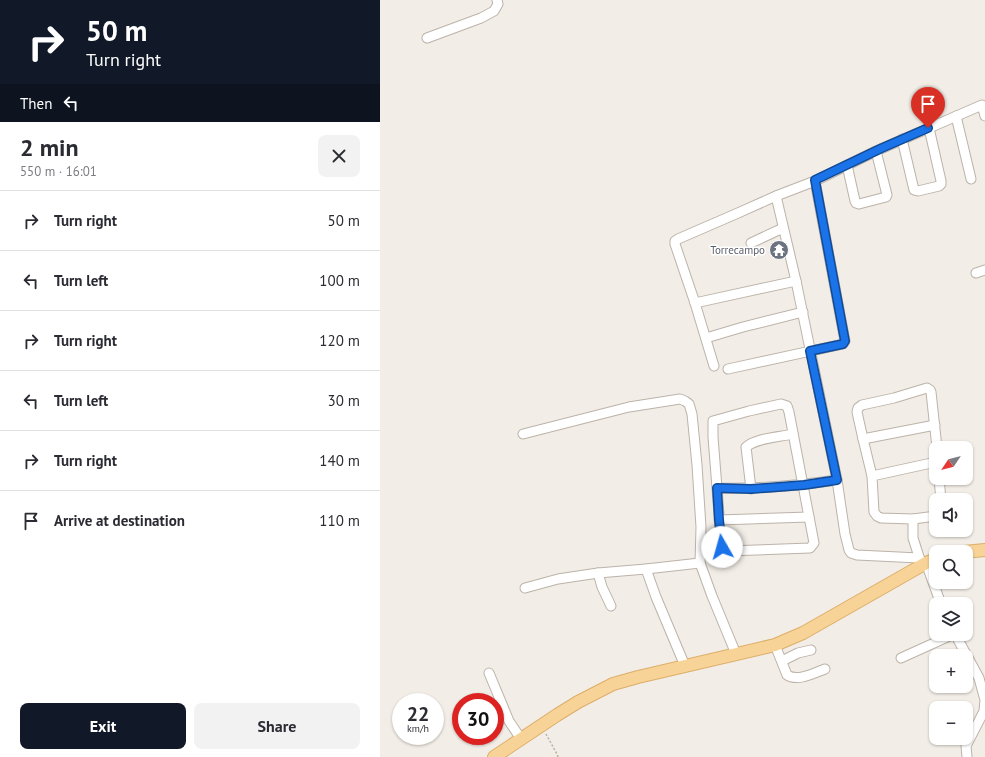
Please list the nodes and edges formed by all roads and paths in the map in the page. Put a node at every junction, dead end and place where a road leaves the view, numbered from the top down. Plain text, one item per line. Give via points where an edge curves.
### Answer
1 (497, 0) edge
2 (427, 38) dead end
3 (983, 104) edge
4 (956, 116) junction
5 (985, 116) edge
6 (928, 128) junction
7 (902, 140) junction
8 (876, 151) junction
9 (847, 165) junction
10 (815, 180) junction
11 (971, 180) dead end
12 (776, 196) junction
13 (783, 228) junction
14 (751, 243) dead end
15 (985, 270) edge
16 (976, 273) dead end
17 (796, 281) junction
18 (695, 303) junction
19 (802, 312) junction
20 (706, 338) junction
21 (810, 351) junction
22 (714, 366) dead end
23 (728, 369) dead end
24 (935, 425) junction
25 (522, 434) dead end
26 (793, 434) junction
27 (862, 439) junction
28 (936, 441) edge
29 (929, 464) edge
30 (872, 476) junction
31 (837, 480) junction
32 (804, 485) junction
33 (717, 488) junction
34 (751, 489) junction
35 (809, 517) junction
36 (929, 517) edge
37 (913, 519) junction
38 (719, 520) junction
39 (985, 550) edge
40 (973, 551) edge
41 (926, 562) edge
42 (700, 563) junction
43 (646, 570) junction
44 (598, 573) junction
45 (525, 588) dead end
46 (938, 597) edge
47 (611, 606) dead end
48 (939, 641) edge
49 (959, 641) edge
50 (775, 645) junction
51 (811, 650) dead end
52 (736, 654) junction
53 (901, 658) dead end
54 (782, 661) junction
55 (685, 666) junction
56 (825, 669) dead end
57 (489, 673) dead end
58 (539, 726) junction
59 (521, 739) junction
60 (494, 757) edge
61 (558, 757) edge
62 (967, 757) edge

1 - 2 street via 498,4 494,11
3 - 4 street
3 - 5 street
4 - 6 street
4 - 11 street
6 - 7 street
6 - 7 street via 941,181 938,186 914,190
7 - 8 street
8 - 9 street
8 - 9 street via 886,197 856,203
9 - 10 street
10 - 12 street
10 - 21 street via 845,341 843,344
12 - 13 street
12 - 18 street via 675,241
13 - 14 street
13 - 17 street
15 - 16 street
17 - 18 street
17 - 19 street
18 - 20 street
19 - 20 street
19 - 21 street
20 - 22 street
21 - 23 street
21 - 31 street
24 - 27 street
24 - 27 street via 931,392 927,388 858,408
24 - 28 street
25 - 42 street via 630,408 685,401 691,408 697,465
26 - 32 street
26 - 33 street via 787,406 781,404 713,421
26 - 34 street via 756,441 746,447
27 - 30 street
29 - 30 street
30 - 37 street via 874,512 881,518
31 - 32 street
31 - 41 street via 845,534 851,553 857,556
32 - 34 street
32 - 35 street
33 - 34 street
33 - 38 street
35 - 38 street
35 - 38 street via 814,544 810,548 726,551 722,547
36 - 37 street
37 - 41 street via 913,538
39 - 40 main road
41 - 46 street
41 - 50 main road via 803,633
42 - 43 street
42 - 52 street
43 - 44 street
43 - 55 street
44 - 45 street via 558,579
44 - 47 street
48 - 53 street
49 - 62 street via 979,678 985,700 984,711 966,746
50 - 52 main road
50 - 54 street
51 - 54 street
52 - 55 main road
54 - 56 street via 787,675 791,678
55 - 58 main road via 622,681 600,690
57 - 59 street via 509,721
58 - 59 main road
58 - 61 path
59 - 60 main road

